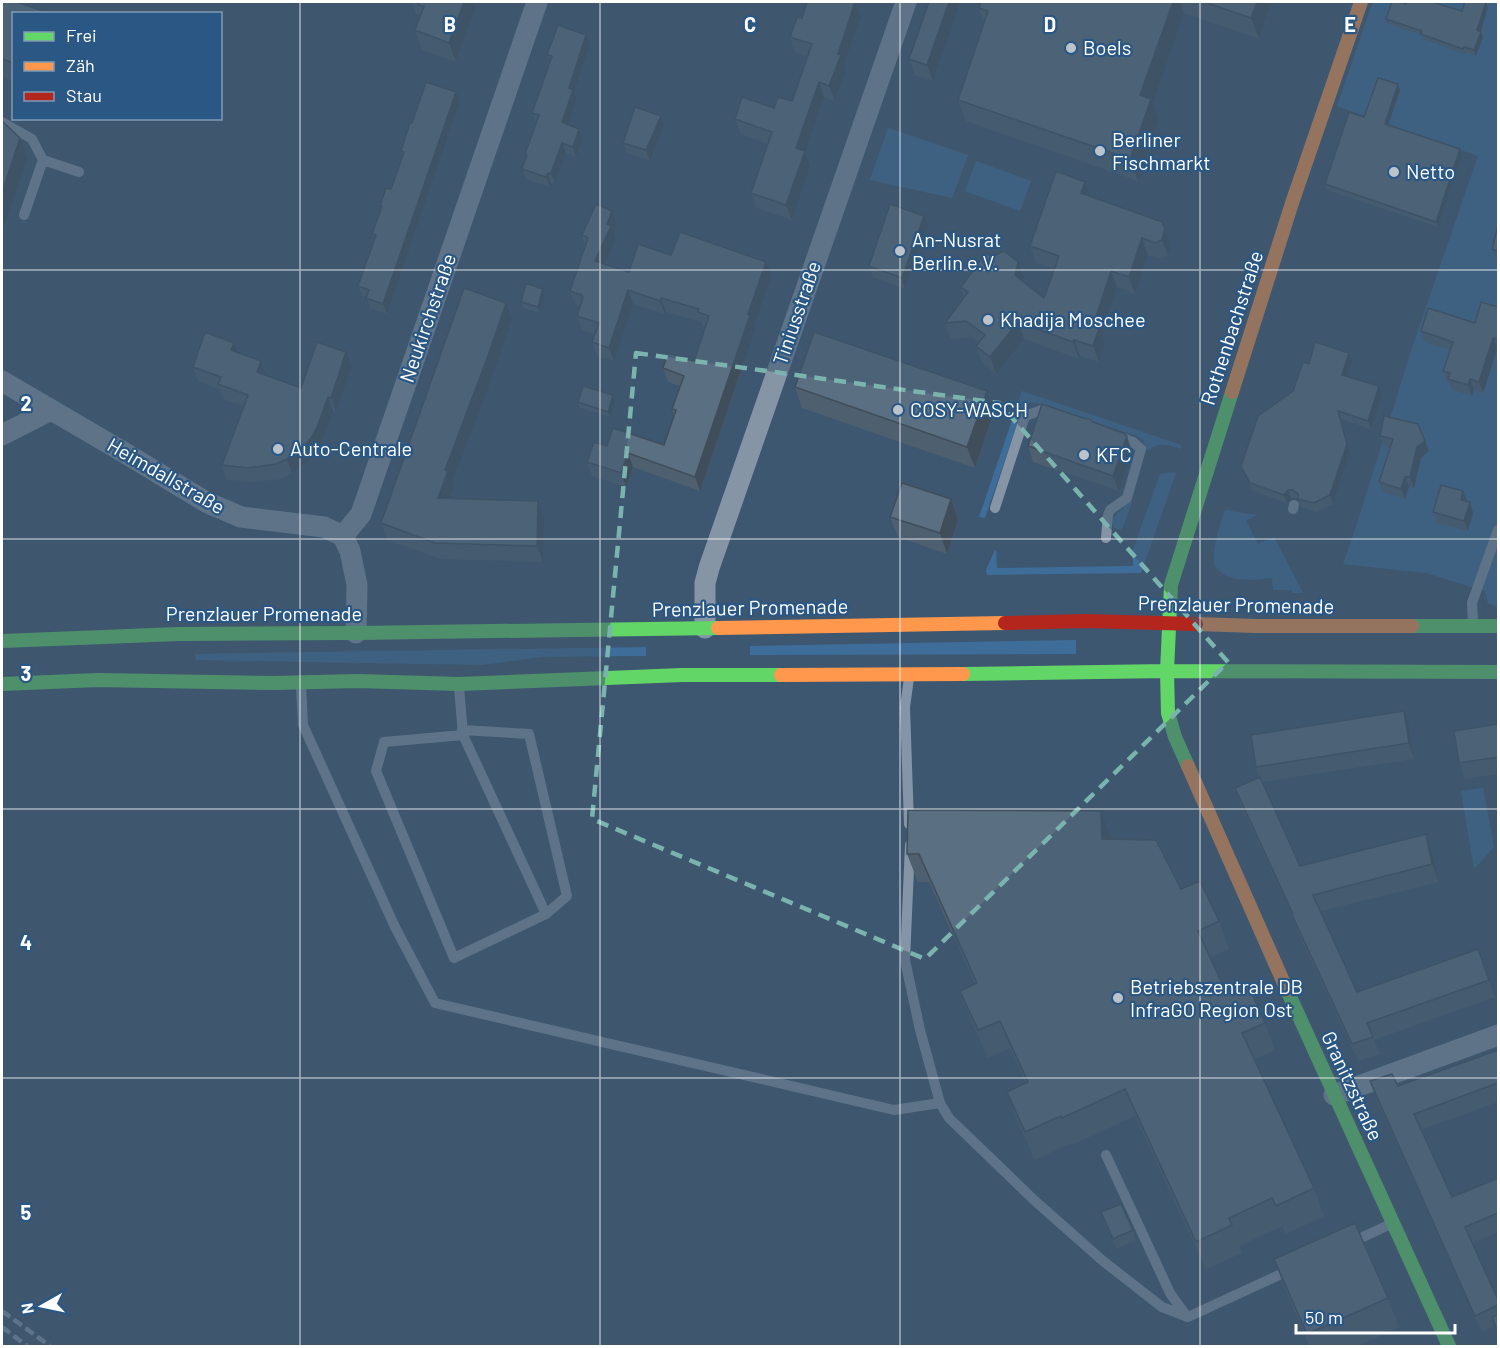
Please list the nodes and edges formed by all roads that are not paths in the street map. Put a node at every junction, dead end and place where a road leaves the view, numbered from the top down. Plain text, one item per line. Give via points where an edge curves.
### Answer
1 (537, 2) edge
2 (906, 2) edge
3 (1361, 2) edge
4 (2, 122) edge
5 (44, 160) junction
6 (79, 172) dead end
7 (24, 215) dead end
8 (2, 381) edge
9 (51, 410) junction
10 (1062, 417) edge
11 (1112, 434) edge
12 (2, 435) edge
13 (995, 508) dead end
14 (1498, 530) edge
15 (343, 536) junction
16 (1106, 538) dead end
17 (1168, 624) junction
18 (1498, 626) edge
19 (1473, 627) junction
20 (705, 628) junction
21 (356, 633) junction
22 (2, 641) edge
23 (1167, 671) junction
24 (1498, 672) edge
25 (910, 675) junction
26 (301, 682) junction
27 (2, 684) edge
28 (459, 684) junction
29 (462, 733) junction
30 (546, 914) junction
31 (1498, 1035) edge
32 (1334, 1095) junction
33 (940, 1103) junction
34 (1106, 1155) dead end
35 (1394, 1223) junction
36 (1336, 1250) edge
37 (1306, 1263) edge
38 (1188, 1317) junction
39 (1449, 1347) edge

1 - 15 street, Neukirchstraße via 361,514
2 - 20 street, Tiniusstraße via 709,568
3 - 17 main road, Rothenbachstraße via 1292,203 1171,585
4 - 5 lane via 32,139
5 - 6 lane
5 - 7 lane
8 - 9 street, Heimdallstraße
9 - 12 street
9 - 15 street, Heimdallstraße via 214,506 242,518 324,527
10 - 13 lane via 1042,410 1025,416
11 - 16 lane via 1141,449 1127,498 1108,515
14 - 19 lane via 1472,603
15 - 21 street via 357,585
17 - 19 main road, Prenzlauer Promenade via 1407,632
17 - 20 main road, Prenzlauer Promenade via 1085,621
17 - 23 main road, Rothenbachstraße
18 - 19 main road, Prenzlauer Promenade
20 - 21 main road, Prenzlauer Promenade
21 - 22 main road, Prenzlauer Promenade
23 - 24 main road via 1408,667
23 - 25 main road
23 - 32 main road, Granitzstraße via 1168,713 1176,737
25 - 28 main road via 682,675
25 - 33 lane via 905,707 910,850 905,960
26 - 27 main road via 98,680
26 - 28 main road
26 - 33 lane via 303,725 395,927 435,1003 894,1110
28 - 29 lane
29 - 30 lane
29 - 30 lane via 529,734 567,896
29 - 30 lane via 384,742 376,771 454,958
31 - 32 street
32 - 35 main road, Granitzstraße
33 - 38 lane via 949,1118 1103,1261 1162,1307
34 - 38 lane via 1170,1293
35 - 36 lane
35 - 39 main road, Granitzstraße
37 - 38 lane

